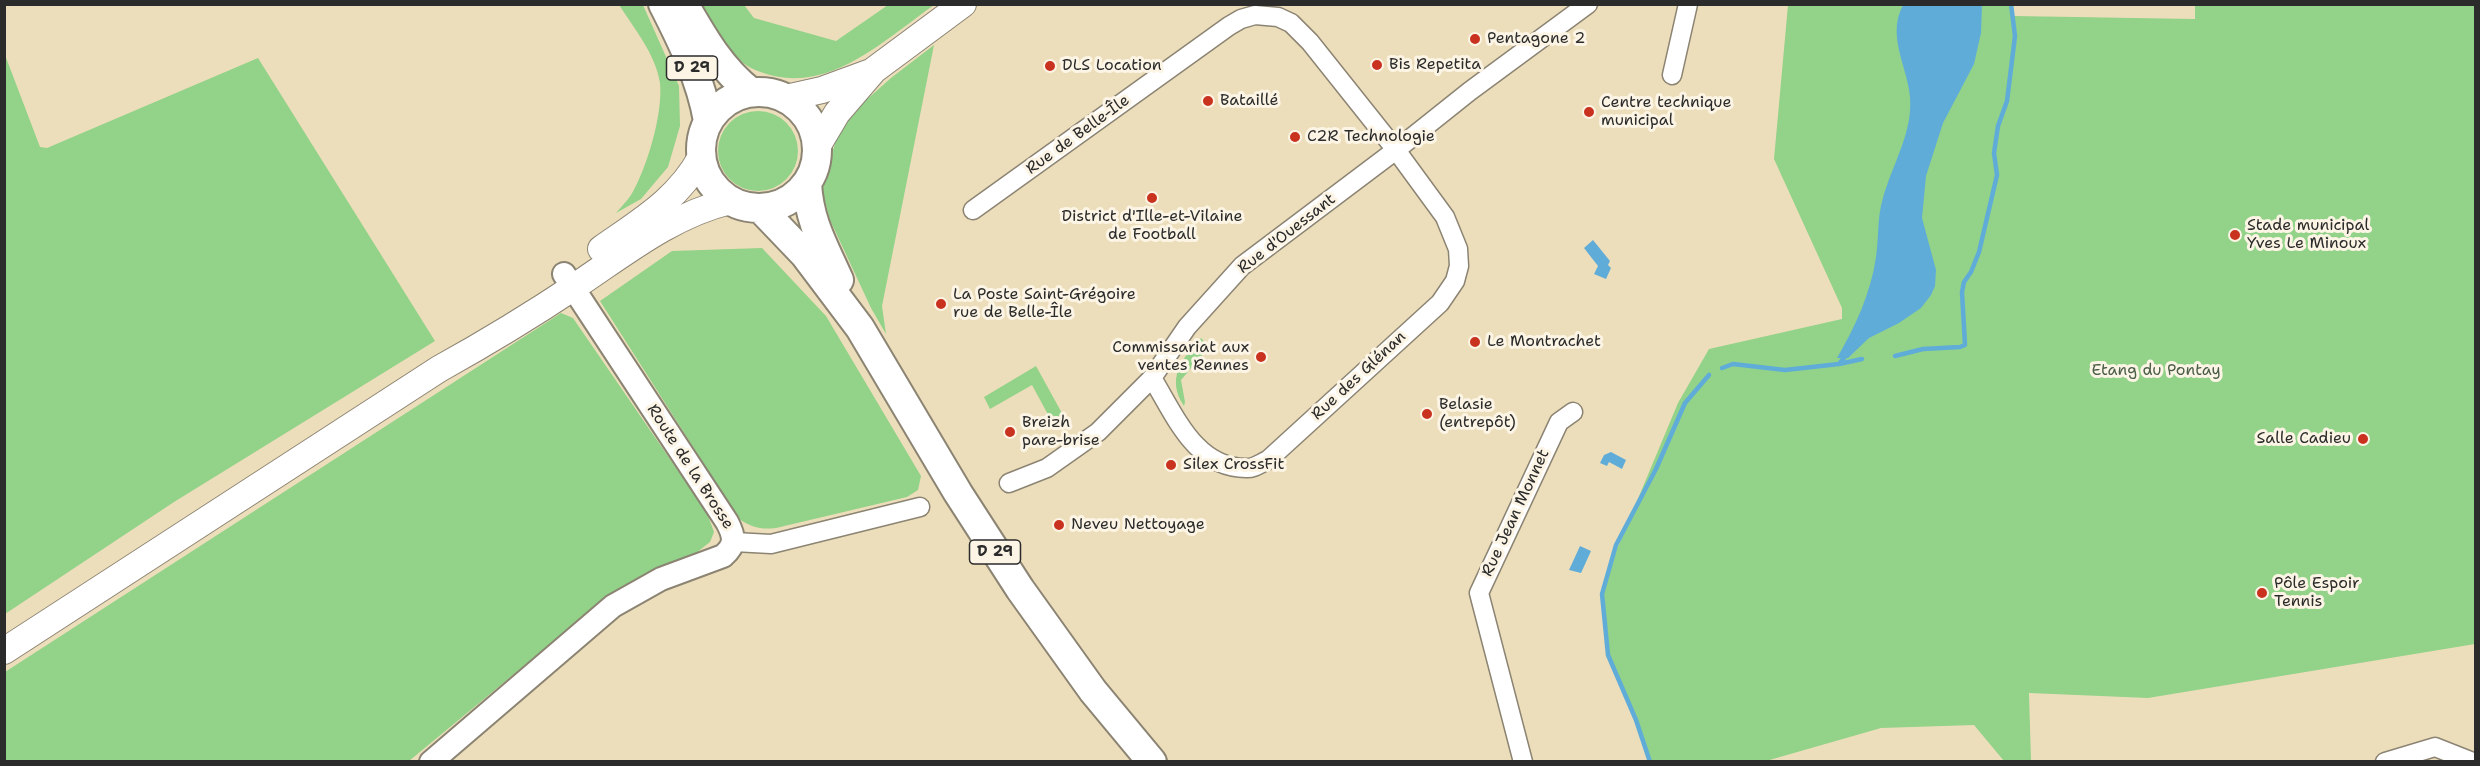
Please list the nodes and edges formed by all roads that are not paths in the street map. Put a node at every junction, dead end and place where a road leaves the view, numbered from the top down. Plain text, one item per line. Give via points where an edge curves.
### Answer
1 (663, 4) edge
2 (684, 4) edge
3 (963, 4) edge
4 (1588, 4) edge
5 (1688, 4) edge
6 (874, 70) junction
7 (1672, 75) dead end
8 (751, 92) junction
9 (786, 98) junction
10 (708, 121) junction
11 (818, 145) junction
12 (1396, 150) junction
13 (701, 157) junction
14 (807, 183) junction
15 (730, 201) junction
16 (761, 209) junction
17 (973, 210) dead end
18 (568, 281) junction
19 (860, 328) junction
20 (1152, 378) junction
21 (1573, 412) dead end
22 (1009, 483) dead end
23 (920, 507) dead end
24 (734, 542) junction
25 (4, 651) edge
26 (430, 762) edge
27 (1152, 762) edge
28 (1523, 762) edge
29 (2385, 762) edge
30 (2473, 762) edge

1 - 10 main road, D 29 via 689,58
2 - 8 main road, D 29 via 717,58
3 - 6 main road
4 - 12 street, Rue d'Ouessant
5 - 7 street
6 - 9 main road via 822,90
6 - 11 main road via 837,113
8 - 9 main road
8 - 10 main road via 726,102
9 - 11 main road via 808,118
10 - 13 main road
11 - 14 main road
12 - 17 street, Rue de Belle-Île via 1291,23 1278,17 1255,15 1228,26
12 - 20 street, Rue d'Ouessant via 1242,266 1187,327
12 - 20 street, Rue des Glénan via 1445,217 1458,249 1455,281 1440,303 1268,460 1248,469 1223,465 1203,454 1189,439
13 - 15 main road via 710,183
13 - 18 main road via 668,200
14 - 16 main road via 787,202
14 - 19 main road, D 29 via 814,226
15 - 16 main road
15 - 18 main road via 672,223
16 - 19 main road, D 29 via 805,255
18 - 24 street, Route de la Brosse via 727,522
18 - 25 main road via 486,343 439,369
19 - 27 main road, D 29 via 1020,589 1086,681
20 - 22 street, Rue d'Ouessant via 1077,448 1047,468
21 - 28 street, Rue Jean Monnet via 1559,422 1479,593
23 - 24 street via 771,544
24 - 26 street, Route de la Brosse via 723,556 661,579 613,606
29 - 30 street via 2435,747

